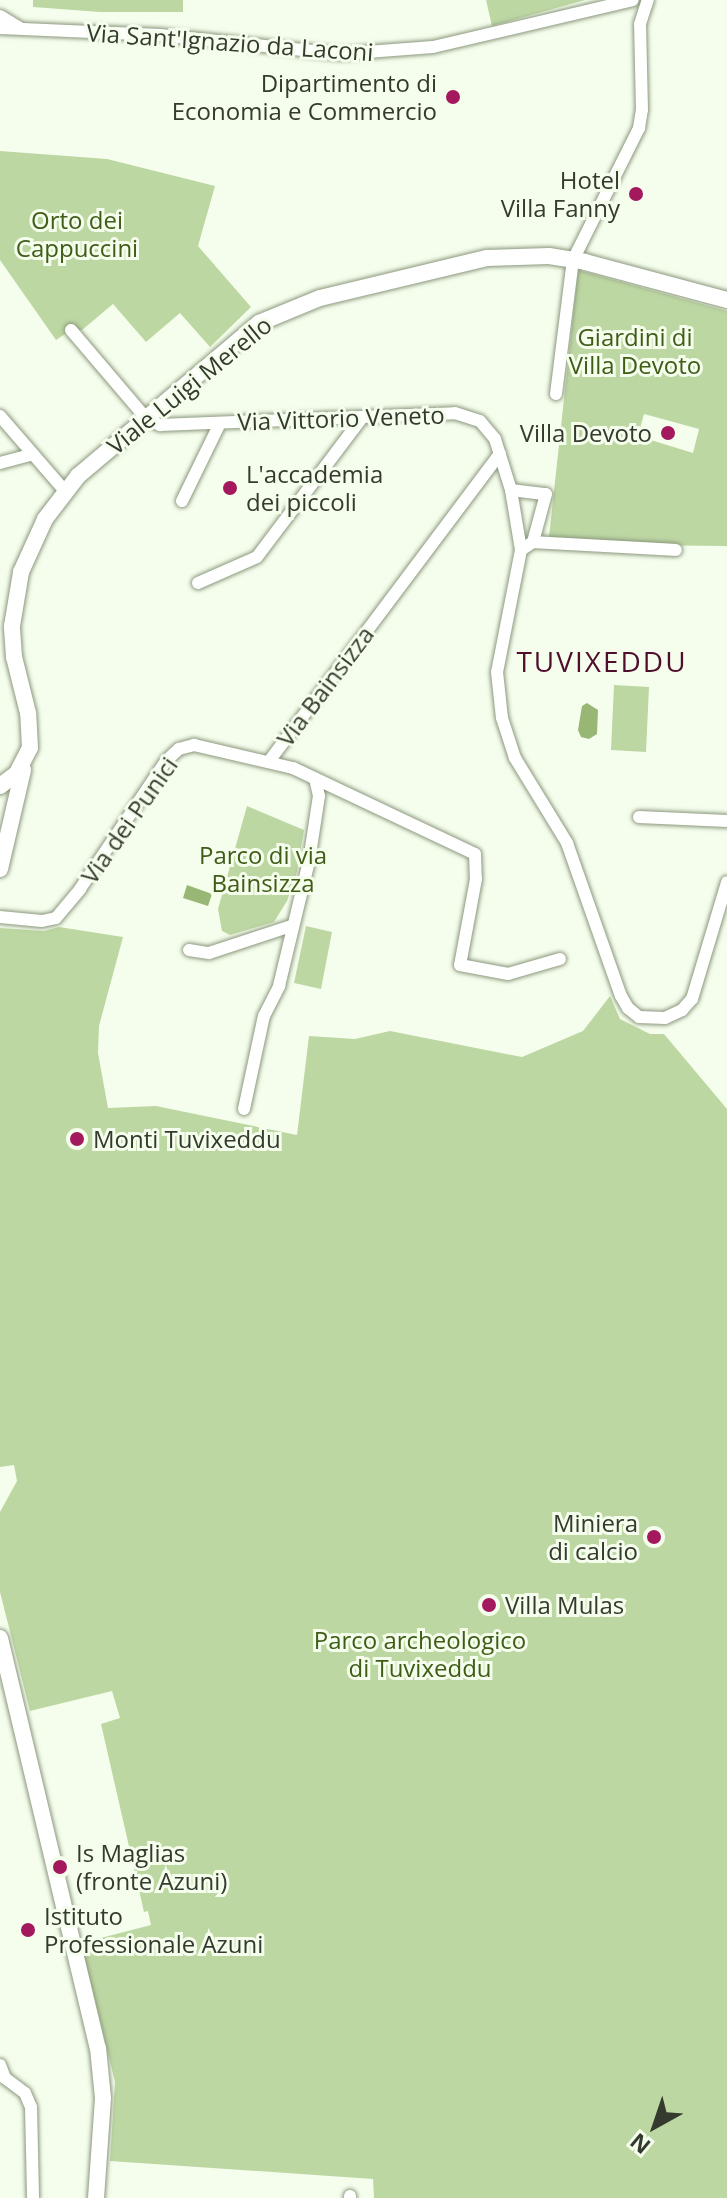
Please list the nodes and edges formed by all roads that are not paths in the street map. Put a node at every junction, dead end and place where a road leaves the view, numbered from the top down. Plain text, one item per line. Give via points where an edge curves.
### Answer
1 (648, 0) edge
2 (630, 1) edge
3 (0, 16) edge
4 (640, 24) junction
5 (0, 28) edge
6 (20, 28) junction
7 (573, 260) junction
8 (727, 300) edge
9 (71, 330) dead end
10 (556, 394) dead end
11 (0, 416) edge
12 (146, 418) junction
13 (361, 419) junction
14 (220, 423) junction
15 (33, 454) junction
16 (500, 454) junction
17 (0, 463) edge
18 (511, 490) junction
19 (65, 491) junction
20 (182, 501) dead end
21 (533, 542) junction
22 (521, 550) junction
23 (676, 550) dead end
24 (198, 583) dead end
25 (6, 629) edge
26 (270, 760) junction
27 (315, 778) junction
28 (6, 796) edge
29 (639, 817) dead end
30 (727, 821) edge
31 (0, 869) edge
32 (727, 882) edge
33 (0, 917) edge
34 (291, 926) junction
35 (189, 950) dead end
36 (560, 959) dead end
37 (244, 1109) dead end
38 (0, 1638) edge
39 (2, 2074) edge
40 (33, 2198) edge
41 (96, 2198) edge

1 - 4 street
2 - 4 street, Via Sant'Ignazio da Laconi
2 - 6 street, Via Sant'Ignazio da Laconi via 433,47 341,54 160,35
3 - 6 street
4 - 7 street via 639,128
5 - 6 street, Via Sant'Ignazio da Laconi
7 - 8 street, Viale Luigi Merello
7 - 10 street
7 - 12 street, Viale Luigi Merello via 487,258 287,309 259,323
9 - 12 street
11 - 15 street
12 - 14 street, Via Vittorio Veneto via 160,425
12 - 19 street, Viale Luigi Merello
13 - 14 street, Via Vittorio Veneto
13 - 16 street, Via Vittorio Veneto via 470,415 488,429
13 - 24 street via 257,557
14 - 20 street
15 - 17 street
15 - 19 street
16 - 18 street, Via Vittorio Veneto
16 - 26 street, Via Bainsizza
18 - 21 street via 546,494
18 - 22 street, Via Vittorio Veneto
19 - 25 street, Viale Luigi Merello via 45,519 21,572
21 - 22 street
21 - 23 street
22 - 32 street, Via Vittorio Veneto via 497,672 502,718 515,758 567,843 621,996 639,1017 665,1018 692,999
25 - 28 street, Viale Luigi Merello via 31,737 26,761
26 - 27 street, Via Bainsizza
26 - 33 street, Via dei Punici via 194,745 179,749 68,907 42,921
27 - 34 street, Via Bainsizza via 319,796 309,861
27 - 36 street via 475,854 476,879 460,965 508,974
28 - 31 street via 8,826
29 - 30 street
34 - 35 street via 209,953
34 - 37 street, Via Bainsizza
38 - 41 street via 98,2048 103,2098
39 - 40 street via 25,2093 31,2107

